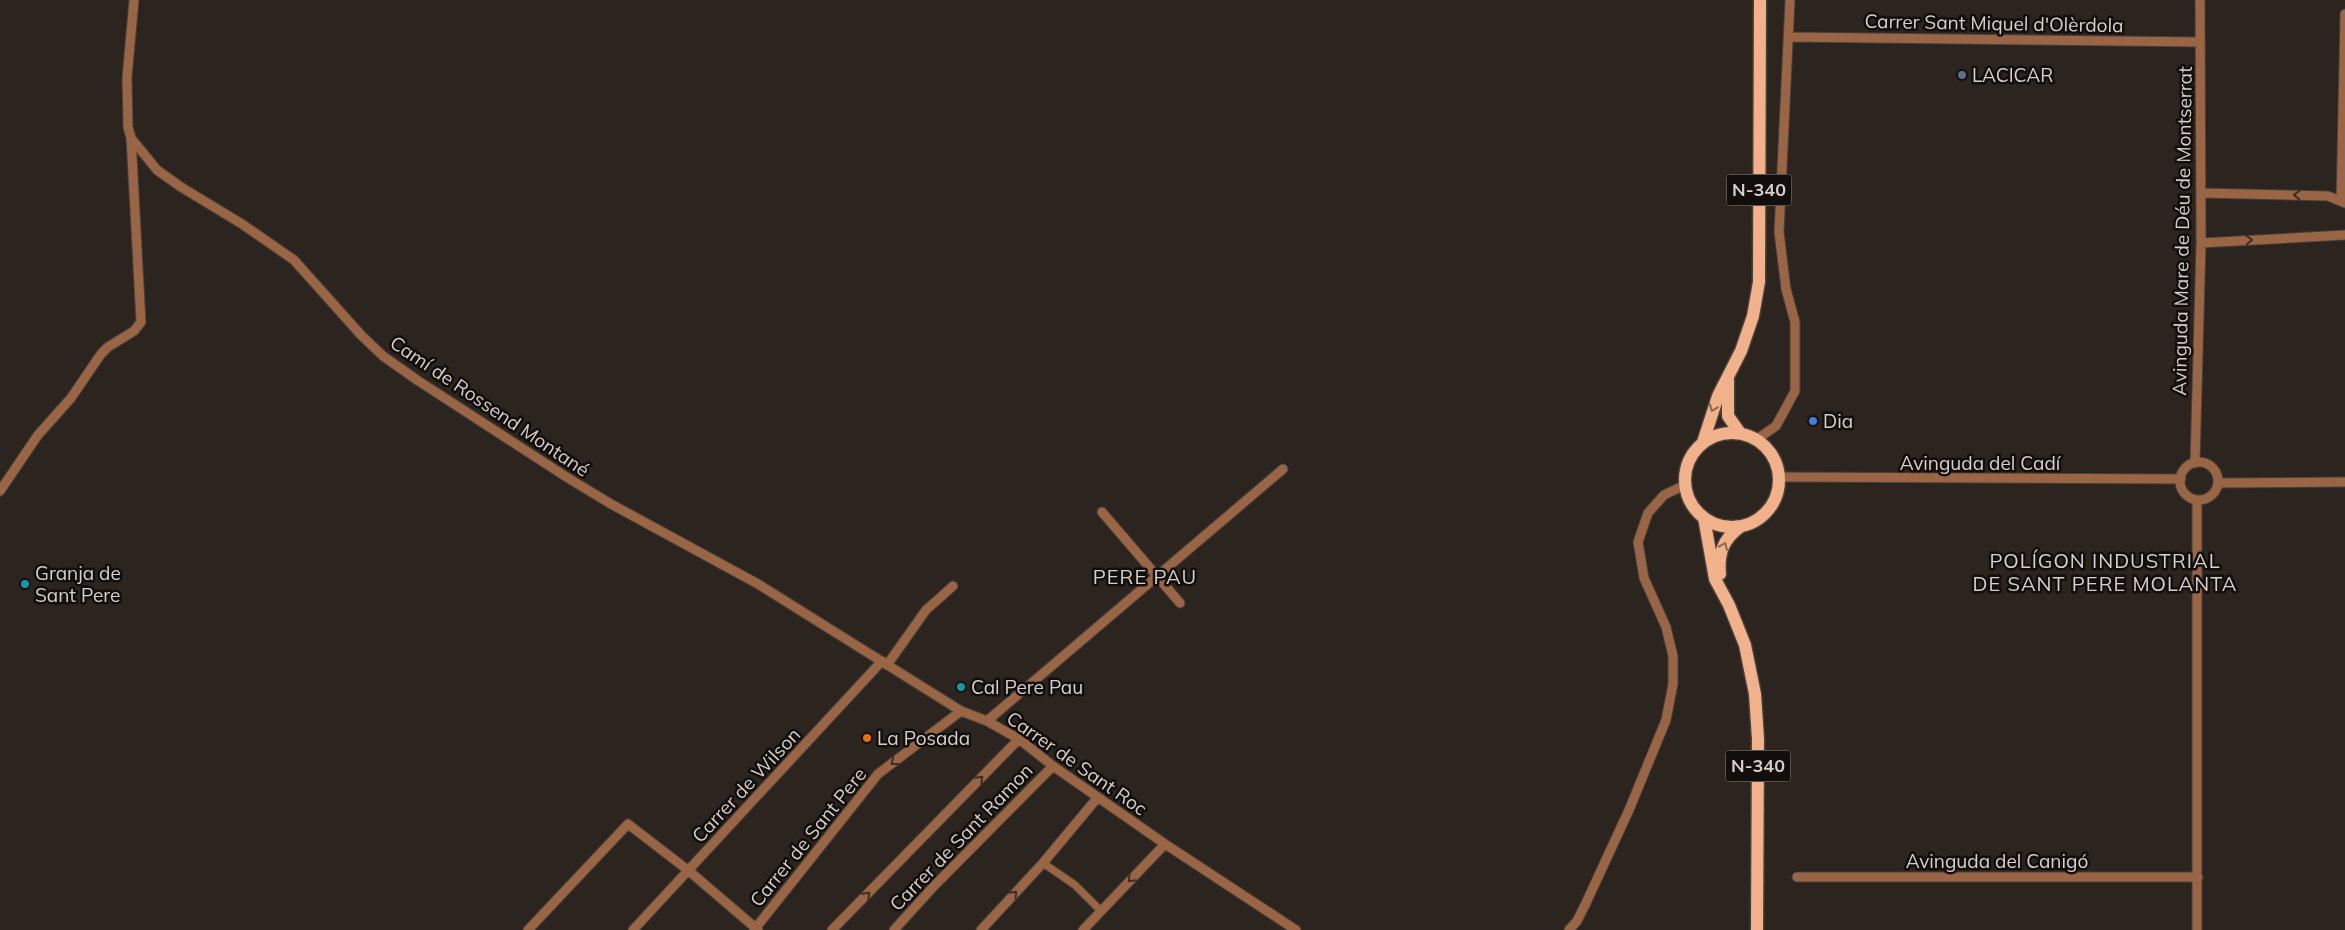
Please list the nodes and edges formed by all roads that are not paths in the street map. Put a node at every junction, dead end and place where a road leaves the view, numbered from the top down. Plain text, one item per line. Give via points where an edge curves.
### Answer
1 (134, 0) edge
2 (1760, 0) edge
3 (1790, 0) edge
4 (2200, 0) edge
5 (2345, 14) edge
6 (1788, 37) junction
7 (2200, 42) junction
8 (131, 138) junction
9 (2201, 193) junction
10 (2343, 202) edge
11 (2345, 235) edge
12 (2201, 243) junction
13 (1728, 375) junction
14 (1740, 433) junction
15 (1757, 439) junction
16 (1703, 442) junction
17 (2195, 463) junction
18 (1283, 469) dead end
19 (1779, 478) junction
20 (2181, 479) junction
21 (2345, 482) edge
22 (2218, 483) junction
23 (1684, 485) junction
24 (0, 491) edge
25 (2198, 500) junction
26 (1102, 512) dead end
27 (1704, 518) junction
28 (1740, 527) junction
29 (1157, 578) junction
30 (758, 584) joint
31 (953, 586) dead end
32 (1180, 603) dead end
33 (1729, 605) junction
34 (884, 663) junction
35 (961, 711) junction
36 (987, 721) junction
37 (1019, 739) junction
38 (1053, 766) junction
39 (1098, 798) junction
40 (1165, 844) junction
41 (1043, 862) junction
42 (689, 871) junction
43 (1797, 877) dead end
44 (2198, 877) junction
45 (1101, 911) junction
46 (756, 929) edge
47 (528, 930) edge
48 (634, 930) edge
49 (832, 930) edge
50 (894, 930) edge
51 (981, 930) edge
52 (1083, 930) edge
53 (1296, 930) edge
54 (1569, 930) edge
55 (1757, 930) edge
56 (2198, 930) edge

1 - 8 street, Camí de Rossend Montané via 126,78 126,115
2 - 13 main road, N-340 via 1759,282 1753,316 1741,351
3 - 6 street
4 - 7 street, Avinguda Mare de Déu de Montserrat
5 - 10 street
6 - 7 street, Carrer Sant Miquel d'Olèrdola
6 - 15 street via 1780,232 1786,289 1795,322 1795,391 1776,426
7 - 9 street, Avinguda Mare de Déu de Montserrat
8 - 24 street via 142,322 101,354
8 - 30 street, Camí de Rossend Montané via 168,178 294,260 361,335 410,376 611,504
10 -> 9 street via 2328,196
9 - 12 street, Avinguda Mare de Déu de Montserrat
12 -> 11 street
12 - 17 street, Avinguda Mare de Déu de Montserrat
13 - 14 main road, N-340 via 1728,416
13 -> 16 main road, N-340 via 1714,405
14 - 15 main road
14 - 16 main road via 1721,434
15 - 19 main road via 1776,462
16 - 23 main road, N-340 via 1692,454
17 - 20 street via 2184,470
17 - 22 street via 2211,466
18 - 29 street
19 - 20 street, Avinguda del Cadí
19 - 28 main road, N-340 via 1778,491 1768,510 1753,523
20 - 25 street via 2186,495
21 - 22 street
22 - 25 street via 2212,495
23 - 27 main road, N-340 via 1694,509
23 - 54 street via 1664,495 1648,513 1638,542 1644,578 1666,627 1673,656 1673,684 1666,720 1586,903
25 - 44 street
26 - 29 street
27 - 28 main road via 1721,526
27 - 33 main road, N-340 via 1715,579
33 -> 28 main road, N-340 via 1720,576 1719,559 1725,541
29 - 32 street
29 - 36 street
30 - 34 street, Carrer de Sant Roc
31 - 34 street, Carrer de Wilson via 926,610
33 - 55 main road, N-340 via 1749,660 1757,713
34 - 35 street, Carrer de Sant Roc
34 - 42 street, Carrer de Wilson
35 - 36 street, Carrer de Sant Roc
35 -> 46 street, Carrer de Sant Pere via 878,774
36 - 37 street, Carrer de Sant Roc
37 - 38 street, Carrer de Sant Roc
49 -> 37 street
38 - 39 street, Carrer de Sant Roc
38 - 50 street, Carrer de Sant Ramon
39 - 40 street, Carrer de Sant Roc
39 - 41 street
40 -> 45 street
40 - 53 street, Carrer de Sant Roc
41 - 45 street
51 -> 41 street
42 - 46 street
42 - 47 street via 628,824
42 - 48 street, Carrer de Wilson
43 - 44 street, Avinguda del Canigó
44 - 56 street
45 - 52 street

